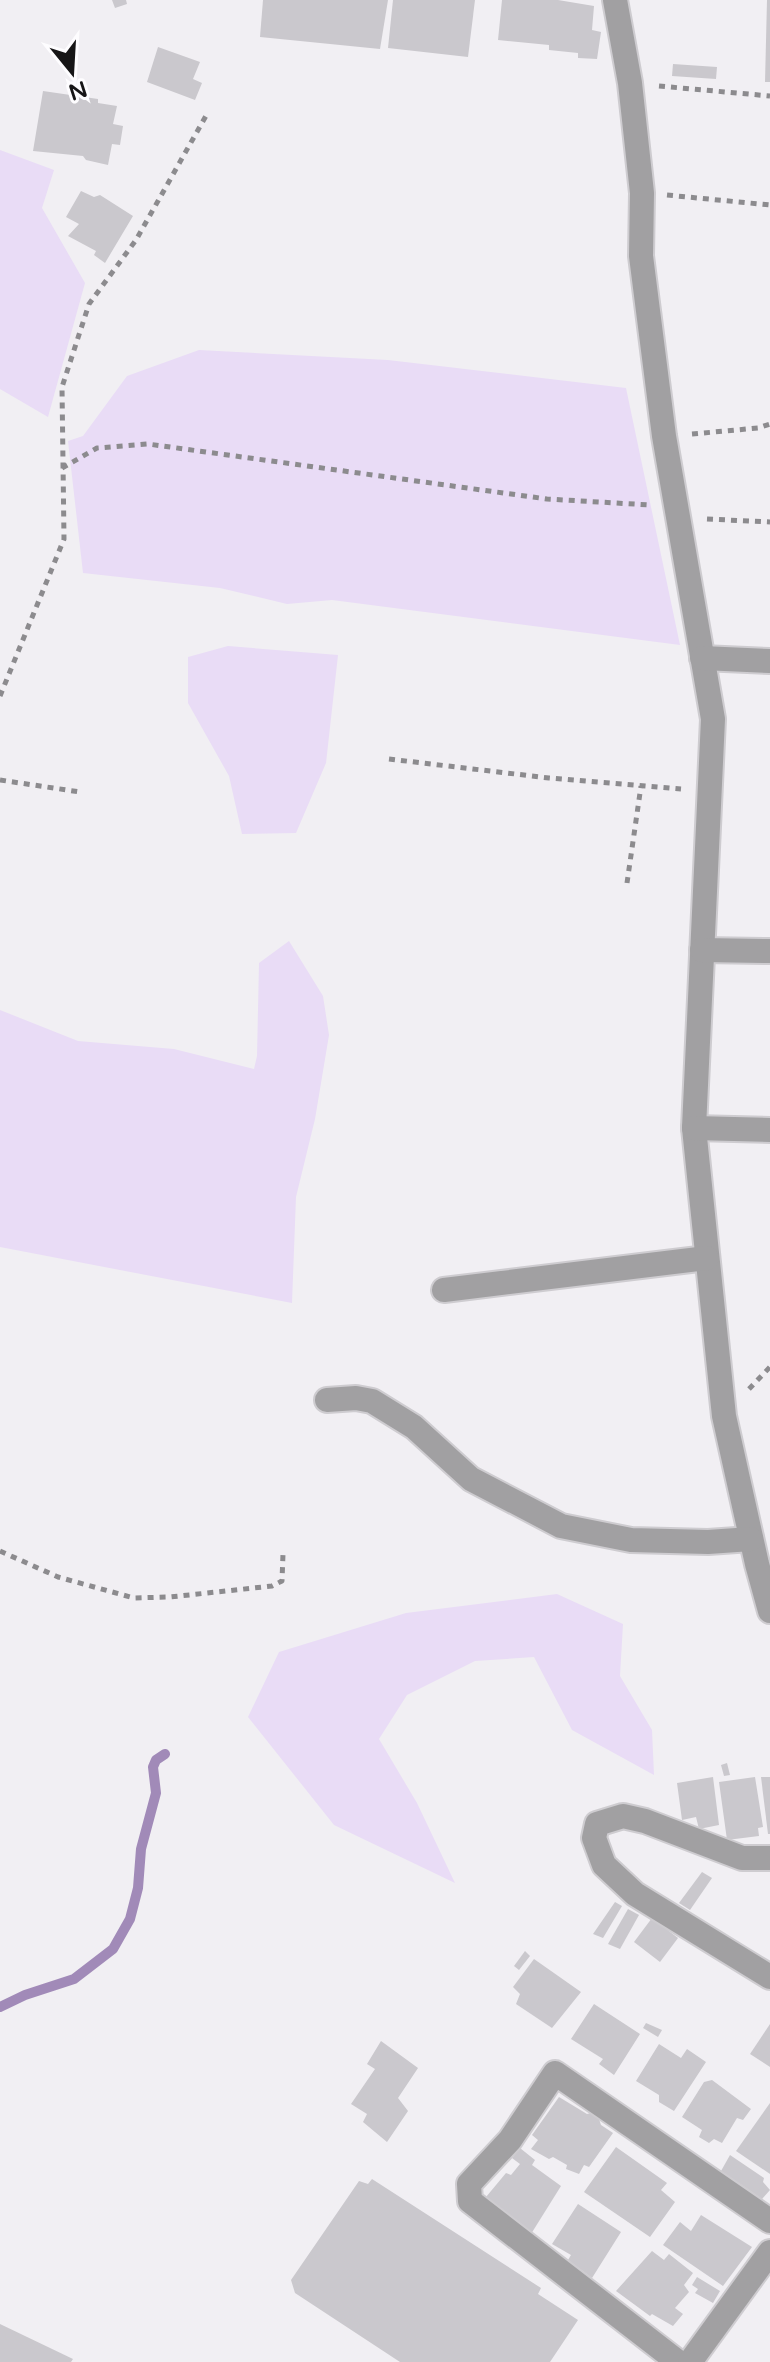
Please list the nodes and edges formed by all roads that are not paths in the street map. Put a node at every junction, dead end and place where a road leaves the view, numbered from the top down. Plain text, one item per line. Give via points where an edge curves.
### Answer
1 (615, 0) edge
2 (702, 658) junction
3 (770, 661) edge
4 (702, 950) junction
5 (770, 951) edge
6 (694, 1128) junction
7 (770, 1130) edge
8 (707, 1258) junction
9 (444, 1290) dead end
10 (327, 1400) dead end
11 (751, 1539) junction
12 (763, 1563) edge
13 (770, 1611) edge
14 (770, 1858) edge
15 (770, 1977) edge
16 (770, 2221) edge
17 (770, 2252) edge
18 (678, 2362) edge
19 (690, 2362) edge

1 - 2 street via 630,83 642,193 641,256 664,436
2 - 3 street
2 - 4 street via 713,719
4 - 5 street
4 - 6 street
6 - 7 street
6 - 8 street
8 - 9 street
8 - 11 street via 724,1416
10 - 11 street via 372,1401 414,1427 471,1479 561,1526 631,1540
11 - 12 street
12 - 13 street
14 - 15 street via 742,1858 623,1816 597,1824 594,1838 604,1865 635,1894
16 - 18 street via 555,2073 510,2140 469,2184 470,2201
17 - 19 street

